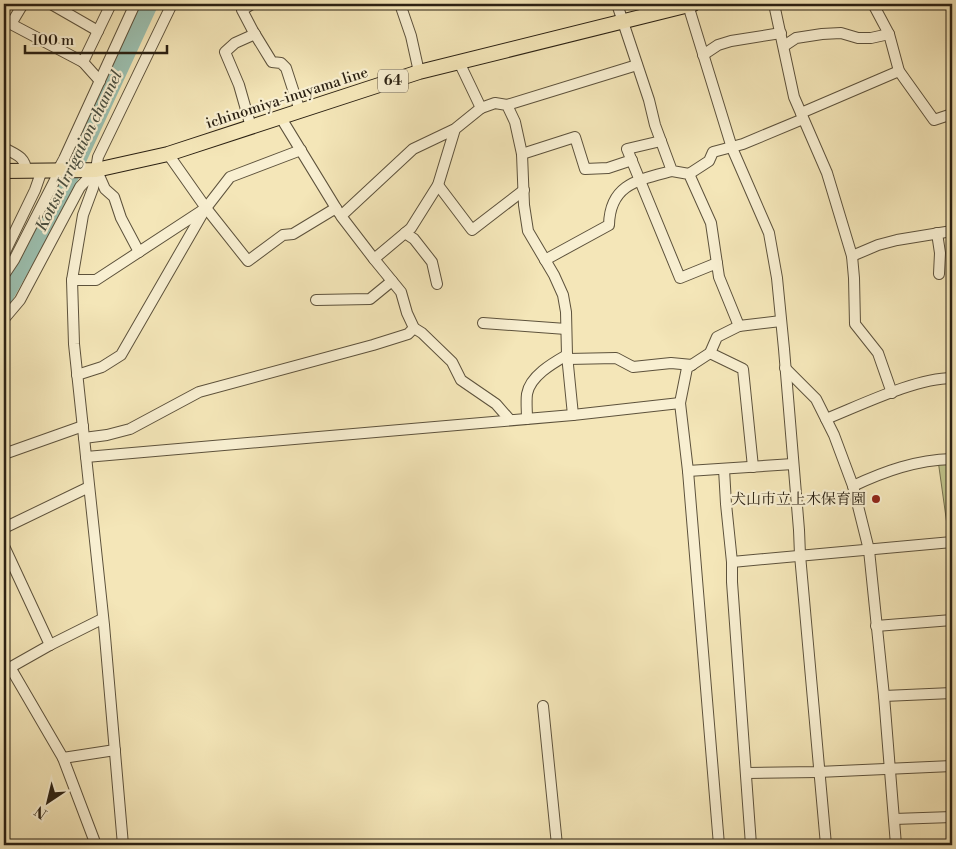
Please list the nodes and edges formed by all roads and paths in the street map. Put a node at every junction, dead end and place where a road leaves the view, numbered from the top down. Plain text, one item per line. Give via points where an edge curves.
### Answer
1 (11, 4) edge
2 (22, 4) edge
3 (52, 4) edge
4 (111, 4) edge
5 (135, 4) edge
6 (172, 4) edge
7 (252, 4) edge
8 (617, 4) edge
9 (691, 4) edge
10 (774, 4) edge
11 (873, 4) edge
12 (405, 6) edge
13 (4, 12) edge
14 (622, 22) junction
15 (98, 31) junction
16 (781, 33) junction
17 (255, 34) junction
18 (889, 34) junction
19 (784, 46) junction
20 (703, 55) junction
21 (83, 62) junction
22 (459, 62) junction
23 (637, 65) junction
24 (899, 71) junction
25 (419, 72) junction
26 (100, 81) junction
27 (507, 105) junction
28 (481, 108) junction
29 (300, 111) junction
30 (952, 114) edge
31 (802, 116) junction
32 (281, 118) junction
33 (251, 128) junction
34 (455, 129) junction
35 (660, 141) junction
36 (4, 148) edge
37 (732, 148) junction
38 (301, 150) junction
39 (168, 154) junction
40 (522, 154) junction
41 (632, 160) junction
42 (26, 170) junction
43 (42, 170) junction
44 (58, 170) junction
45 (96, 170) junction
46 (4, 171) edge
47 (672, 171) junction
48 (689, 174) junction
49 (640, 180) junction
50 (438, 185) junction
51 (524, 190) junction
52 (206, 208) junction
53 (339, 212) junction
54 (952, 231) edge
55 (405, 233) junction
56 (937, 233) junction
57 (8, 238) edge
58 (139, 252) junction
59 (4, 254) edge
60 (852, 256) junction
61 (374, 259) junction
62 (545, 260) junction
63 (717, 263) junction
64 (939, 274) dead end
65 (4, 275) edge
66 (72, 280) junction
67 (392, 281) junction
68 (437, 284) dead end
69 (316, 300) dead end
70 (4, 319) edge
71 (781, 321) junction
72 (483, 323) dead end
73 (739, 326) junction
74 (414, 328) junction
75 (566, 329) junction
76 (710, 353) junction
77 (568, 357) junction
78 (692, 365) junction
79 (785, 368) junction
80 (77, 375) junction
81 (952, 378) edge
82 (892, 393) junction
83 (680, 403) junction
84 (573, 415) junction
85 (527, 419) junction
86 (826, 419) junction
87 (510, 420) junction
88 (83, 426) junction
89 (84, 438) junction
90 (4, 454) edge
91 (86, 457) junction
92 (952, 458) edge
93 (793, 464) junction
94 (753, 467) junction
95 (724, 469) junction
96 (688, 471) junction
97 (853, 486) junction
98 (89, 487) junction
99 (4, 528) edge
100 (952, 542) edge
101 (4, 546) edge
102 (869, 550) junction
103 (800, 555) junction
104 (732, 562) junction
105 (102, 619) junction
106 (952, 620) edge
107 (876, 626) junction
108 (50, 645) junction
109 (7, 669) edge
110 (952, 693) edge
111 (884, 696) junction
112 (544, 706) dead end
113 (115, 750) junction
114 (63, 758) junction
115 (952, 766) edge
116 (890, 768) junction
117 (818, 772) junction
118 (747, 773) junction
119 (952, 817) edge
120 (894, 818) junction
121 (96, 845) edge
122 (121, 845) edge
123 (557, 845) edge
124 (719, 845) edge
125 (751, 845) edge
126 (826, 845) edge
127 (896, 845) edge

1 - 13 path
2 - 21 street via 11,24
3 - 15 street
4 - 15 street
5 - 26 street
6 - 45 street via 106,139
7 - 17 street via 242,10
8 - 14 street
9 - 14 main road, ichinomiya-inuyama line / 64
9 - 20 street
10 - 16 street
11 - 18 street
12 - 25 street
14 - 22 main road, ichinomiya-inuyama line / 64
14 - 23 street
15 - 21 street
16 - 19 street
16 - 20 street via 730,41
17 - 29 street via 272,62 281,63 286,68
17 - 33 street via 235,43 225,52 239,85
18 - 19 street via 871,38 841,33 822,34 796,38
18 - 24 street
19 - 31 street via 794,97
20 - 37 street
21 - 26 street
22 - 25 main road, ichinomiya-inuyama line / 64
22 - 28 street
23 - 27 street
23 - 35 street
24 - 30 street via 934,120
24 - 31 street
25 - 29 main road, ichinomiya-inuyama line / 64
26 - 44 street
27 - 28 street via 495,102
27 - 40 street via 515,122
28 - 34 street
29 - 32 main road, ichinomiya-inuyama line / 64
31 - 37 street
31 - 60 street via 827,173
32 - 33 main road, ichinomiya-inuyama line / 64
32 - 38 street
33 - 39 main road, ichinomiya-inuyama line / 64
34 - 50 street
34 - 53 street via 413,149
35 - 41 street via 627,149
35 - 47 street
36 - 42 street via 24,160
37 - 48 street via 713,152 709,161
37 - 71 street via 769,233
38 - 52 street via 230,177
38 - 53 street
39 - 45 main road, ichinomiya-inuyama line / 64
39 - 52 street
40 - 41 street via 575,137 585,168 608,168
40 - 51 street
41 - 49 street
42 - 43 main road, ichinomiya-inuyama line / 64
42 - 46 main road, ichinomiya-inuyama line / 64
43 - 44 main road, ichinomiya-inuyama line / 64
43 - 57 street via 35,190
44 - 45 main road, ichinomiya-inuyama line / 64
44 - 65 street
45 - 58 street via 105,189 114,197
45 - 66 street
45 - 70 street via 80,187 20,300
47 - 48 street
47 - 49 street
48 - 63 street via 710,223
49 - 62 street via 618,194 612,202 609,225
49 - 63 street via 680,278
50 - 51 street via 472,230
50 - 55 street
51 - 62 street via 528,231
52 - 53 street via 248,261 283,235 293,234
52 - 58 street
52 - 80 street via 121,355 102,367
53 - 61 street
54 - 56 street
55 - 61 street
55 - 68 street via 432,262
56 - 60 street via 878,245
56 - 64 street
57 - 59 street
58 - 66 street via 96,280
60 - 82 street via 855,324 878,353
61 - 67 street
62 - 75 street via 563,295
63 - 73 street
66 - 80 street
67 - 69 street via 370,299
67 - 74 street via 402,292
71 - 73 street
71 - 79 street
72 - 75 street
73 - 76 street via 717,337
74 - 87 street via 452,362 461,380 496,404
74 - 89 street via 408,334 373,346 199,392 130,429
75 - 77 street
76 - 78 street
76 - 94 street via 743,369
77 - 78 street via 616,358 633,367 671,363
77 - 84 street
77 - 85 street via 549,366 529,388
78 - 83 street via 687,368
79 - 86 street via 816,399
79 - 93 street
80 - 88 street
81 - 82 street via 939,378
82 - 86 street
83 - 84 street
83 - 96 street
84 - 85 street
85 - 87 street
86 - 97 street
87 - 91 street
88 - 89 street
88 - 90 street
89 - 91 street
91 - 98 street
92 - 97 street via 904,465
93 - 94 street
93 - 103 street
94 - 95 street
95 - 96 street
95 - 104 street
96 - 124 street
97 - 102 street
98 - 99 street
98 - 105 street
100 - 102 street
101 - 108 street
102 - 103 street
102 - 107 street
103 - 104 street
103 - 117 street
104 - 118 street
105 - 108 street
105 - 113 street
106 - 107 street
107 - 111 street
108 - 109 street
109 - 114 street
110 - 111 street
111 - 116 street
112 - 123 street
113 - 114 street
113 - 122 street
114 - 121 street
115 - 116 street
116 - 117 street
116 - 120 street
117 - 118 street
117 - 126 street
118 - 125 street
119 - 120 street
120 - 127 street

